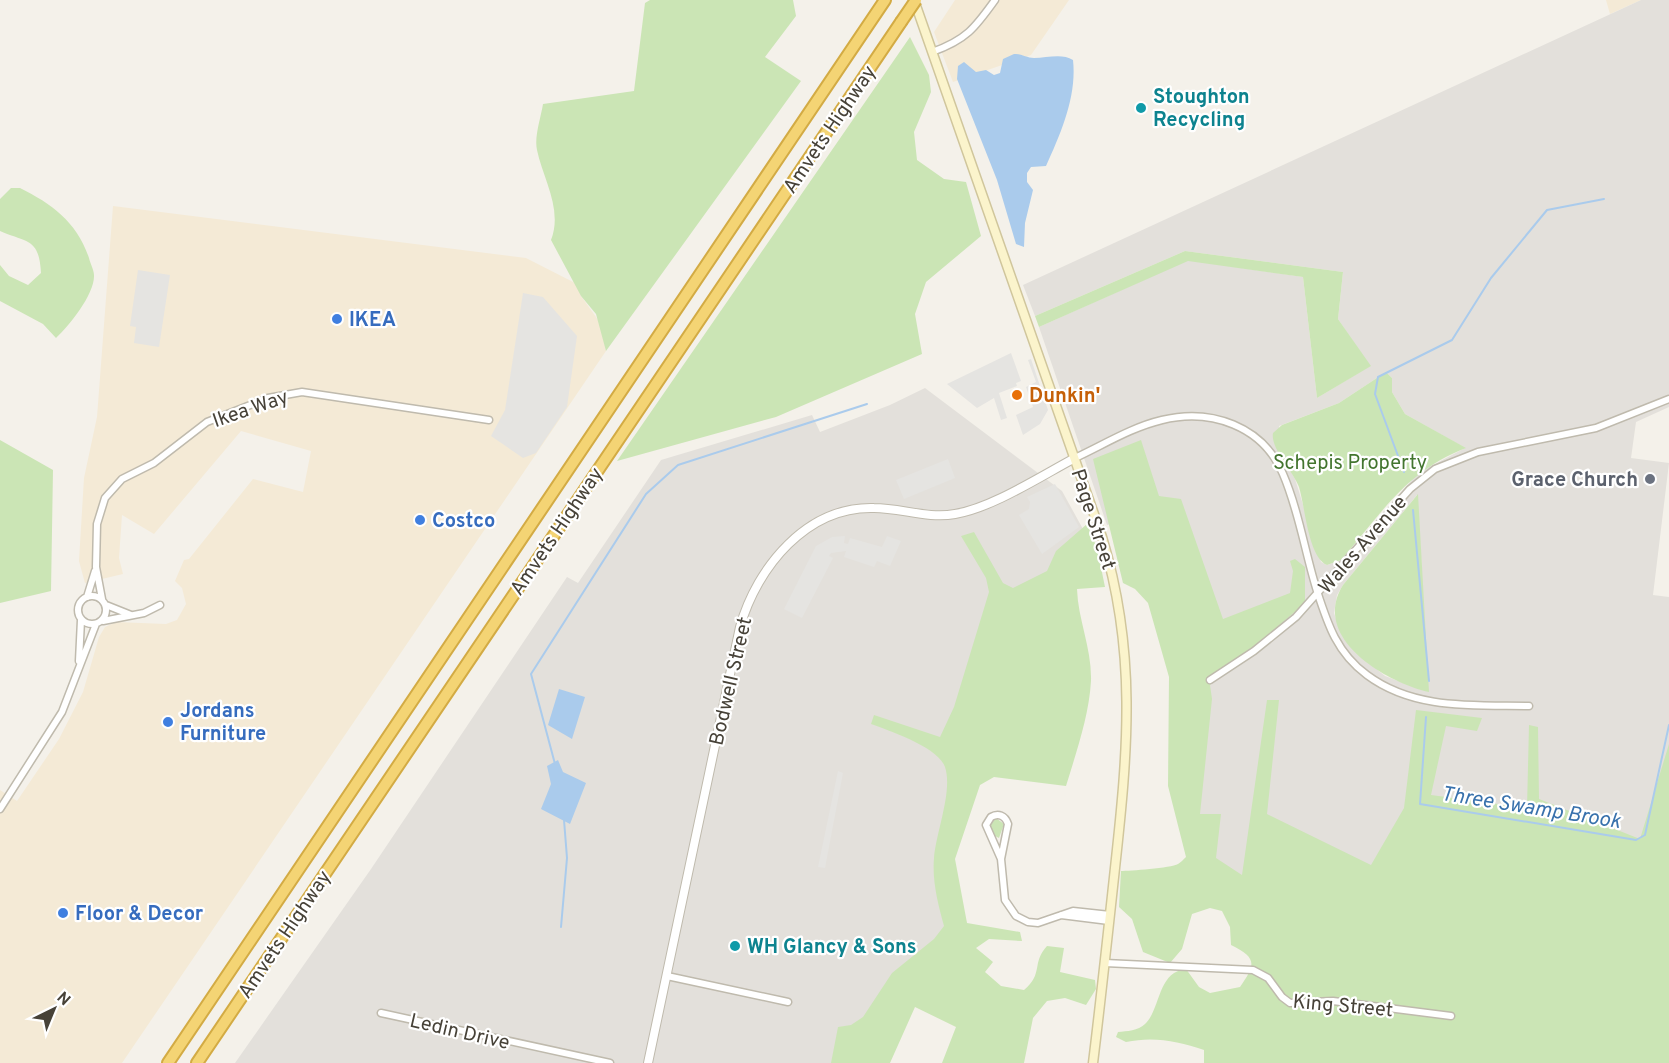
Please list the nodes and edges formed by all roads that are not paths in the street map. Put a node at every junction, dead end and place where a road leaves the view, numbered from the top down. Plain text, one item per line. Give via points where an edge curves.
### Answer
1 (885, 0) edge
2 (915, 0) edge
3 (995, 0) edge
4 (932, 52) junction
5 (1669, 399) edge
6 (489, 420) dead end
7 (1075, 458) junction
8 (96, 567) junction
9 (1318, 594) junction
10 (87, 597) junction
11 (104, 602) junction
12 (160, 605) dead end
13 (132, 615) junction
14 (81, 620) junction
15 (103, 621) junction
16 (96, 624) junction
17 (79, 667) junction
18 (1210, 680) dead end
19 (1529, 706) dead end
20 (0, 809) edge
21 (991, 837) junction
22 (1005, 837) junction
23 (1001, 859) junction
24 (1110, 918) junction
25 (1105, 963) junction
26 (667, 976) junction
27 (788, 1002) dead end
28 (381, 1013) dead end
29 (1451, 1016) dead end
30 (168, 1063) edge
31 (197, 1063) edge
32 (610, 1063) edge
33 (648, 1063) edge
34 (1093, 1063) edge

1 - 30 highway, Amvets Highway
2 - 4 main road, Page Street
2 - 31 highway, Amvets Highway, bridge
3 - 4 street via 970,34
4 - 7 main road, Page Street
5 - 9 street, Wales Avenue via 1596,428 1478,452 1435,469 1410,489
6 - 8 street, Ikea Way via 309,392 285,393 257,401 200,427 164,457 116,484 99,512
7 - 9 street via 1145,425 1175,417 1220,419 1249,432 1265,445 1283,473
7 - 24 main road, Page Street via 1112,572 1127,668 1128,748
7 - 26 street, Bodwell Street via 957,514 871,508 839,512 806,528 783,550 752,597 740,627
8 - 10 street, Ikea Way
8 - 11 street, Ikea Way
9 - 18 street, Wales Avenue via 1272,637
9 - 19 street via 1339,648 1383,686 1425,701
10 - 11 street
10 - 14 street via 78,607
11 - 13 street
11 - 15 street via 107,613
12 - 13 street
13 - 15 street
14 - 16 street
14 - 17 street
15 - 16 street
16 - 17 street
17 - 20 street via 68,701 51,733
21 - 22 street via 998,842
21 - 22 street via 987,822 997,814 1007,821
21 - 23 street
22 - 23 street
23 - 24 street via 1005,900 1016,916 1038,923 1075,910
24 - 25 main road, Page Street
25 - 29 street, King Street via 1253,970 1268,978 1290,1003 1334,1001
25 - 34 main road, Page Street
26 - 27 street
26 - 33 street, Bodwell Street
28 - 32 street, Ledin Drive

